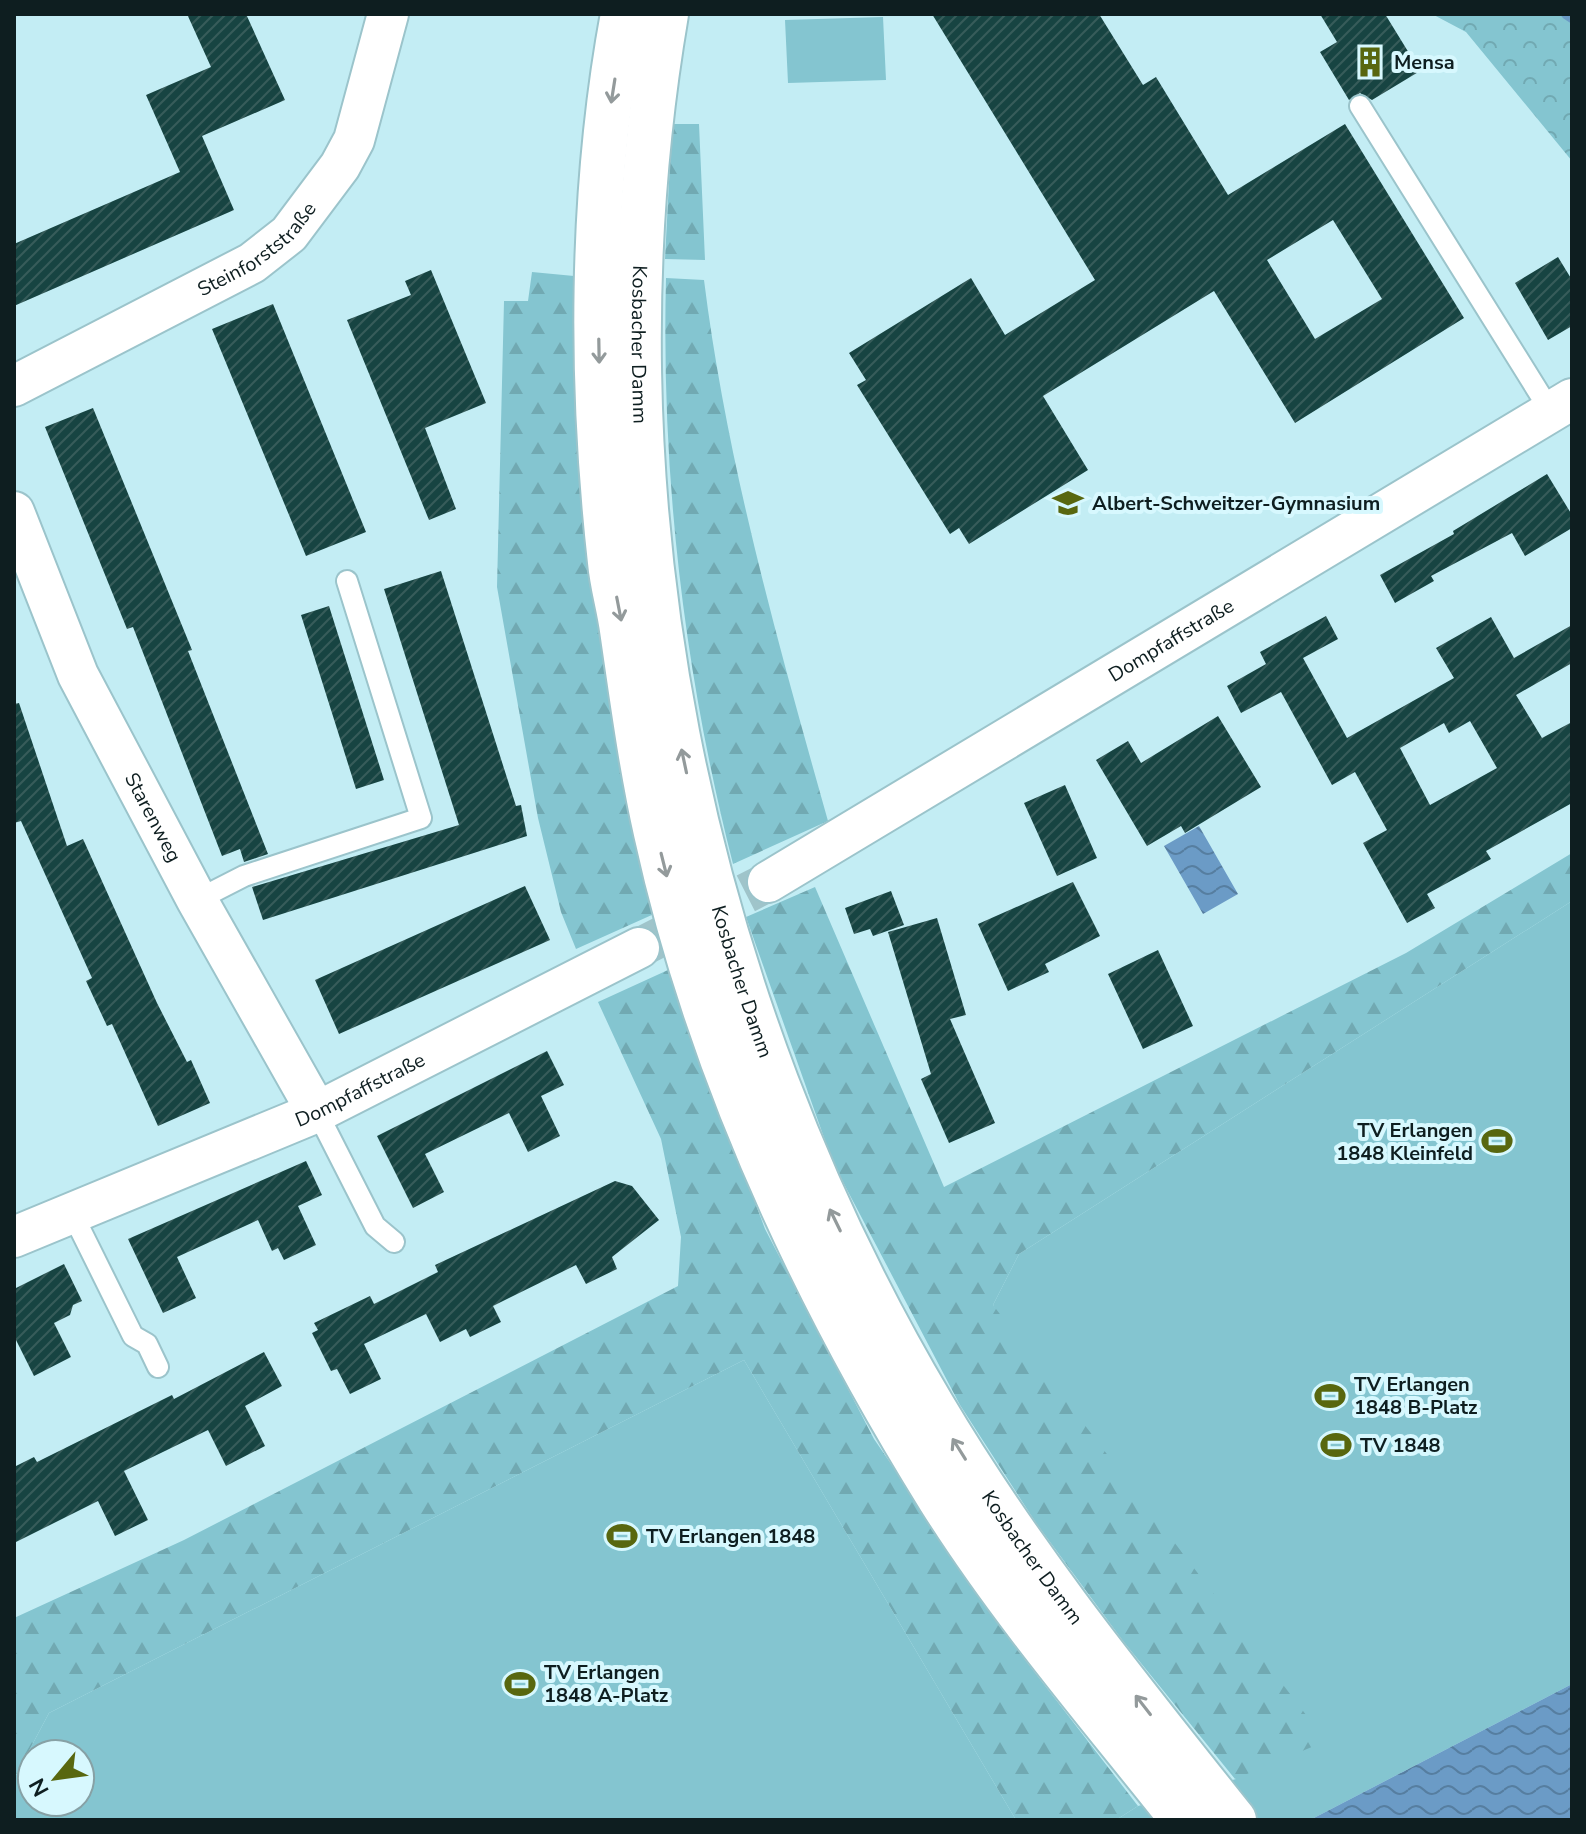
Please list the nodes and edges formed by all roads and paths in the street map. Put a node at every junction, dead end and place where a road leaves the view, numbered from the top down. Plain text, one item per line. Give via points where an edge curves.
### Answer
1 (388, 14) edge
2 (623, 14) edge
3 (666, 14) edge
4 (1360, 106) dead end
5 (14, 386) edge
6 (1562, 406) edge
7 (14, 512) edge
8 (347, 581) dead end
9 (768, 882) tunnel mouth
10 (197, 900) junction
11 (639, 948) tunnel mouth
12 (317, 1112) junction
13 (73, 1215) junction
14 (14, 1237) edge
15 (394, 1242) dead end
16 (158, 1367) dead end
17 (1173, 1776) junction
18 (1183, 1820) edge
19 (1234, 1820) edge

1 - 5 street, Steinforststraße via 354,140 289,234 252,263
2 -> 17 street, Kosbacher Damm via 602,215 601,438 610,566 631,705 656,833 685,941 765,1166 856,1354 952,1516 1041,1641
17 -> 3 street, Kosbacher Damm via 961,1453 901,1352 826,1201 764,1046 728,937 687,776 668,675 639,409 646,193
4 - 6 lane
6 - 9 street, Dompfaffstraße
7 - 10 street, Starenweg via 78,675
8 - 10 lane via 421,818 244,876
10 - 12 street, Starenweg
11 - 12 street, Dompfaffstraße
12 - 13 street, Dompfaffstraße
12 - 15 lane via 375,1226
13 - 14 street, Dompfaffstraße
13 - 16 lane via 133,1336 147,1344
17 - 18 street, Kosbacher Damm
17 - 19 street, Kosbacher Damm

